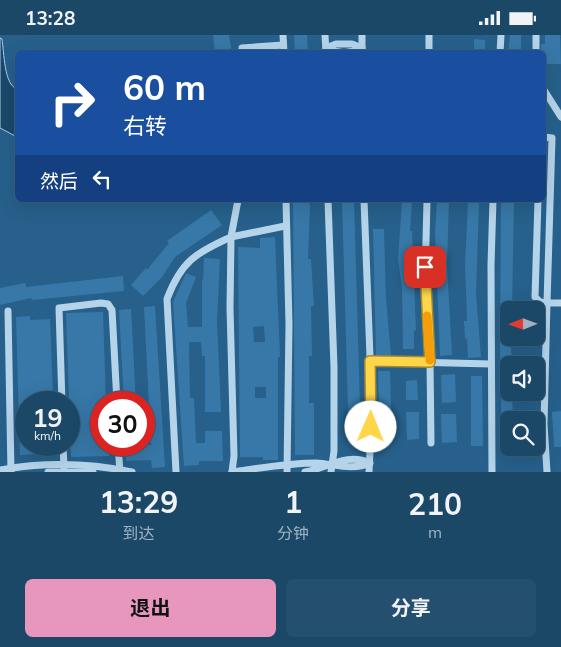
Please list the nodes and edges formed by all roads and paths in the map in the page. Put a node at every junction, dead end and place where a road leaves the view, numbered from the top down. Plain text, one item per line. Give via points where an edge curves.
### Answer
1 (283, 35) edge
2 (325, 35) edge
3 (362, 35) edge
4 (429, 35) edge
5 (501, 35) edge
6 (536, 35) edge
7 (283, 49) edge
8 (242, 50) edge
9 (326, 50) edge
10 (362, 50) edge
11 (429, 50) edge
12 (500, 50) edge
13 (536, 50) edge
14 (546, 93) edge
15 (561, 117) edge
16 (546, 137) edge
17 (238, 202) edge
18 (286, 202) edge
19 (328, 202) edge
20 (364, 202) edge
21 (427, 202) edge
22 (493, 202) edge
23 (538, 202) edge
24 (286, 226) junction
25 (231, 237) junction
26 (547, 303) junction
27 (561, 303) edge
28 (8, 311) dead end
29 (370, 361) junction
30 (430, 362) junction
31 (491, 364) junction
32 (62, 391) edge
33 (115, 391) edge
34 (431, 443) dead end
35 (61, 456) edge
36 (119, 456) edge
37 (370, 463) junction
38 (59, 469) edge
39 (287, 469) edge
40 (331, 469) edge
41 (0, 470) edge
42 (11, 470) edge
43 (109, 470) edge
44 (120, 471) edge
45 (48, 472) edge
46 (93, 472) edge
47 (132, 472) edge
48 (176, 472) edge
49 (232, 472) edge
50 (305, 472) edge
51 (369, 472) edge
52 (492, 472) edge
53 (547, 472) edge

1 - 7 street
2 - 9 street
3 - 10 street
4 - 11 street
5 - 12 street
6 - 13 street
7 - 8 street
14 - 15 street
16 - 26 street via 552,138
17 - 25 street
18 - 24 street
19 - 40 street via 334,367
20 - 29 street
21 - 30 street via 425,283
22 - 31 street
23 - 26 street via 535,297
24 - 25 street
24 - 39 street via 289,324
25 - 48 street via 188,259 176,276 167,299
25 - 49 street
26 - 27 street
26 - 53 street via 544,424
28 - 42 street
29 - 30 street
29 - 37 street
30 - 31 street
30 - 34 street
31 - 52 street
32 - 33 street via 59,308 100,303 108,304 112,310
35 - 38 street
36 - 44 street
37 - 40 street
37 - 51 street
38 - 42 street
38 - 43 street
38 - 45 street
38 - 46 street
39 - 40 street via 316,463
39 - 49 street
40 - 50 street
41 - 42 street
43 - 44 street
44 - 47 street

